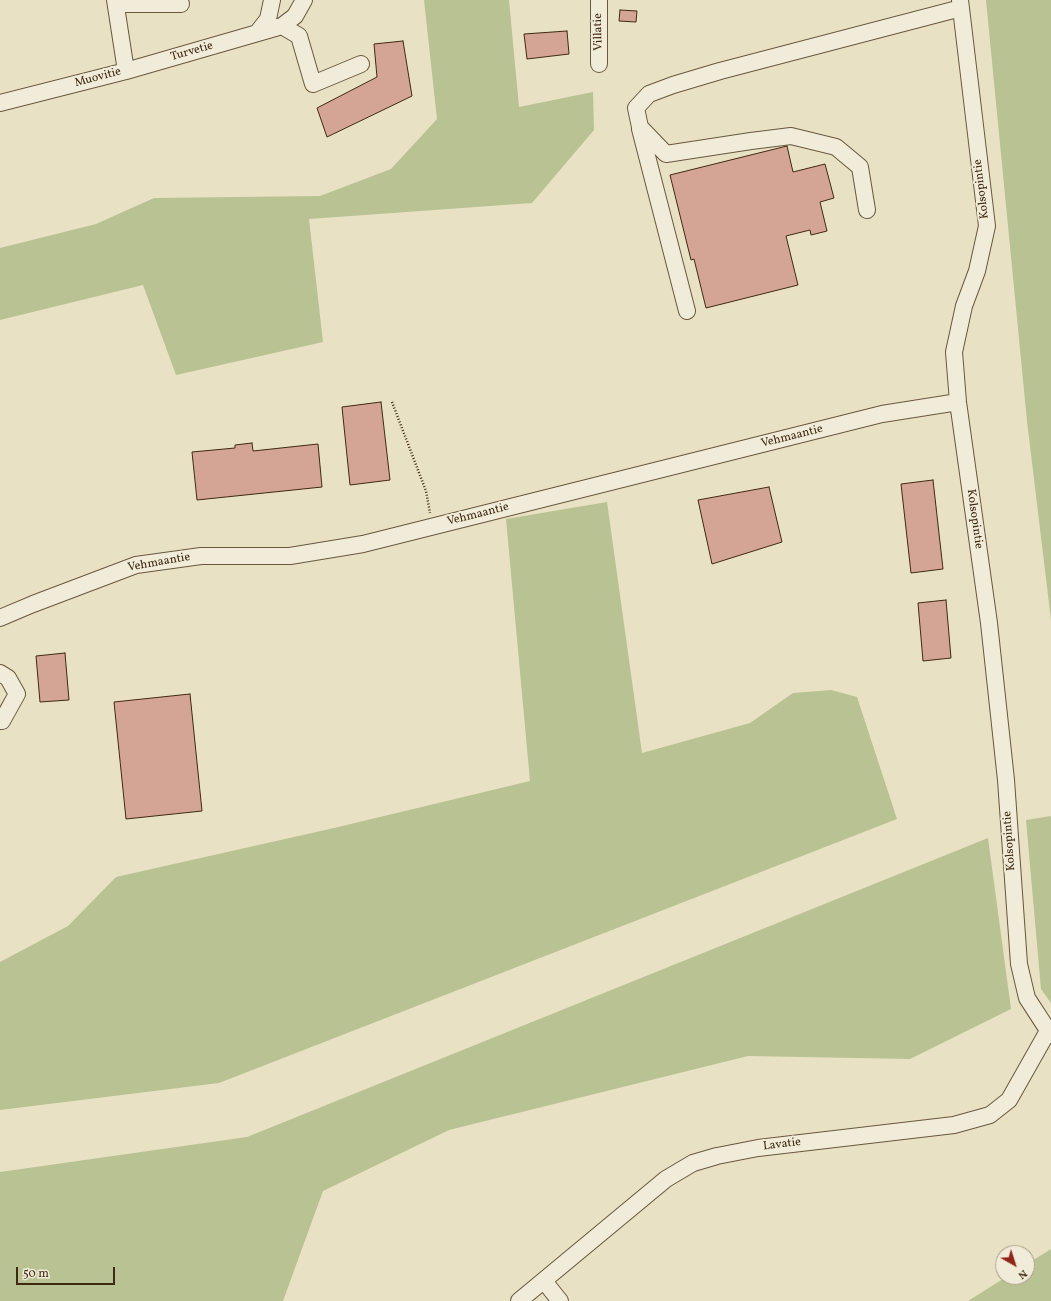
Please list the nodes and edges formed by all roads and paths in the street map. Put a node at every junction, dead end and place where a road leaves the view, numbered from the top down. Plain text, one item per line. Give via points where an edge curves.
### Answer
1 (272, 0) edge
2 (304, 0) edge
3 (598, 0) edge
4 (115, 2) edge
5 (181, 4) dead end
6 (960, 4) edge
7 (282, 26) junction
8 (257, 33) junction
9 (361, 64) dead end
10 (599, 64) dead end
11 (126, 71) junction
12 (0, 103) edge
13 (640, 127) junction
14 (867, 210) dead end
15 (687, 311) dead end
16 (392, 402) dead end
17 (958, 402) junction
18 (432, 527) junction
19 (0, 618) edge
20 (0, 673) edge
21 (0, 721) edge
22 (1050, 1033) edge
23 (544, 1281) junction
24 (519, 1301) edge
25 (560, 1301) edge

1 - 8 street via 268,19
2 - 7 street, Turvetie via 295,16
3 - 10 street, Villatie
4 - 5 street
4 - 11 street, Muovitie
6 - 13 street via 720,71 649,94 636,108
6 - 17 street, Kolsopintie via 987,226 954,352
7 - 8 street, Turvetie
7 - 9 street via 299,36 313,84
8 - 11 street, Turvetie
11 - 12 street, Muovitie
13 - 14 street via 666,154 791,136 836,147 860,167
13 - 15 street
16 - 18 path via 426,491
17 - 18 street, Vehmaantie via 882,414
17 - 22 street, Kolsopintie via 989,624 1006,780 1019,964 1027,998
18 - 19 street, Vehmaantie via 363,544 290,556 201,556 136,565
20 - 21 street via 8,678 17,694
22 - 23 street, Lavatie via 1009,1100 990,1115 954,1125 758,1148 693,1163 666,1179
23 - 24 street, Lavatie
23 - 25 street

